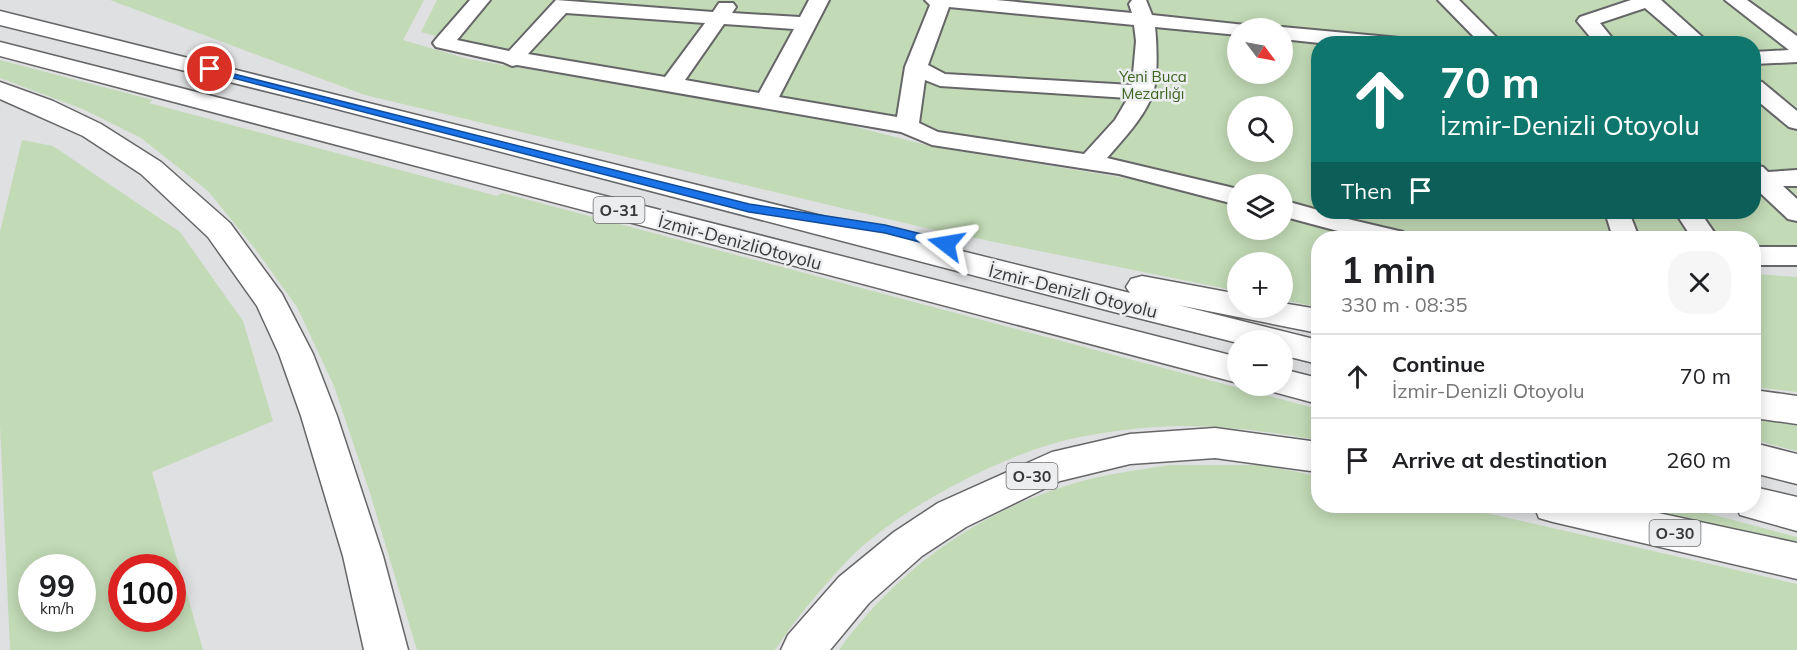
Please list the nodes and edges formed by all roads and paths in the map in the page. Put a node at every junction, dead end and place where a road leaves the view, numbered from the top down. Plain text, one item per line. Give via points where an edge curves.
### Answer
1 (480, 0) edge
2 (732, 0) edge
3 (819, 0) edge
4 (935, 0) edge
5 (942, 0) edge
6 (1449, 0) edge
7 (1735, 0) edge
8 (1649, 1) edge
9 (564, 3) edge
10 (1141, 10) edge
11 (0, 18) edge
12 (718, 18) junction
13 (807, 24) junction
14 (1227, 27) edge
15 (1293, 34) edge
16 (1314, 36) edge
17 (1485, 36) edge
18 (1601, 36) edge
19 (1691, 36) edge
20 (1797, 46) edge
21 (0, 49) edge
22 (1797, 56) edge
23 (1761, 58) edge
24 (512, 60) junction
25 (916, 67) junction
26 (672, 84) junction
27 (0, 90) edge
28 (1142, 92) junction
29 (1761, 93) edge
30 (766, 101) junction
31 (1797, 122) edge
32 (907, 126) junction
33 (1090, 162) junction
34 (1761, 177) edge
35 (1797, 178) edge
36 (1761, 181) edge
37 (1227, 194) edge
38 (749, 208) junction
39 (1293, 211) edge
40 (1797, 213) edge
41 (1311, 216) edge
42 (1323, 219) edge
43 (1368, 231) edge
44 (1761, 256) edge
45 (1797, 256) edge
46 (1227, 304) edge
47 (1293, 316) edge
48 (1311, 320) edge
49 (1233, 330) edge
50 (1293, 345) edge
51 (1311, 349) edge
52 (1227, 367) edge
53 (1293, 385) edge
54 (1311, 389) edge
55 (1761, 405) edge
56 (1797, 410) edge
57 (1311, 456) edge
58 (1761, 460) edge
59 (1797, 469) edge
60 (1761, 505) edge
61 (1584, 513) edge
62 (1797, 514) edge
63 (1797, 561) edge
64 (386, 650) edge
65 (803, 650) edge

1 - 24 lane via 443,43
2 - 12 lane
3 - 13 lane
4 - 5 lane
5 - 10 lane
5 - 25 lane
6 - 17 lane
7 - 20 lane
8 - 18 lane via 1587,21
8 - 19 lane
9 - 12 lane
9 - 24 lane
10 - 14 lane
10 - 28 lane via 1146,41
11 - 38 highway, İzmir-Denizli Otoyolu / O-31
12 - 13 lane
12 - 26 lane
13 - 30 lane
15 - 16 lane
21 - 52 highway, İzmir-DenizliOtoyolu / O-31
22 - 23 lane
24 - 26 lane
25 - 28 lane via 940,80
25 - 32 lane
26 - 30 lane
27 - 64 highway via 92,130 151,168 219,230 272,302 320,416 363,556
28 - 33 lane via 1125,123
29 - 31 lane
30 - 32 lane
32 - 33 lane via 932,138
33 - 37 lane
34 - 35 lane
36 - 40 lane
38 - 46 highway via 885,229 987,255
38 - 49 highway, İzmir-Denizli Otoyolu / O-31
39 - 41 lane
42 - 43 lane
44 - 45 lane
47 - 48 highway
50 - 51 highway
53 - 54 highway
55 - 56 highway
57 - 65 highway, O-30 via 1215,443 1130,449 1052,467 963,510 908,544 854,590
58 - 59 highway
60 - 62 highway
61 - 63 highway, O-30

